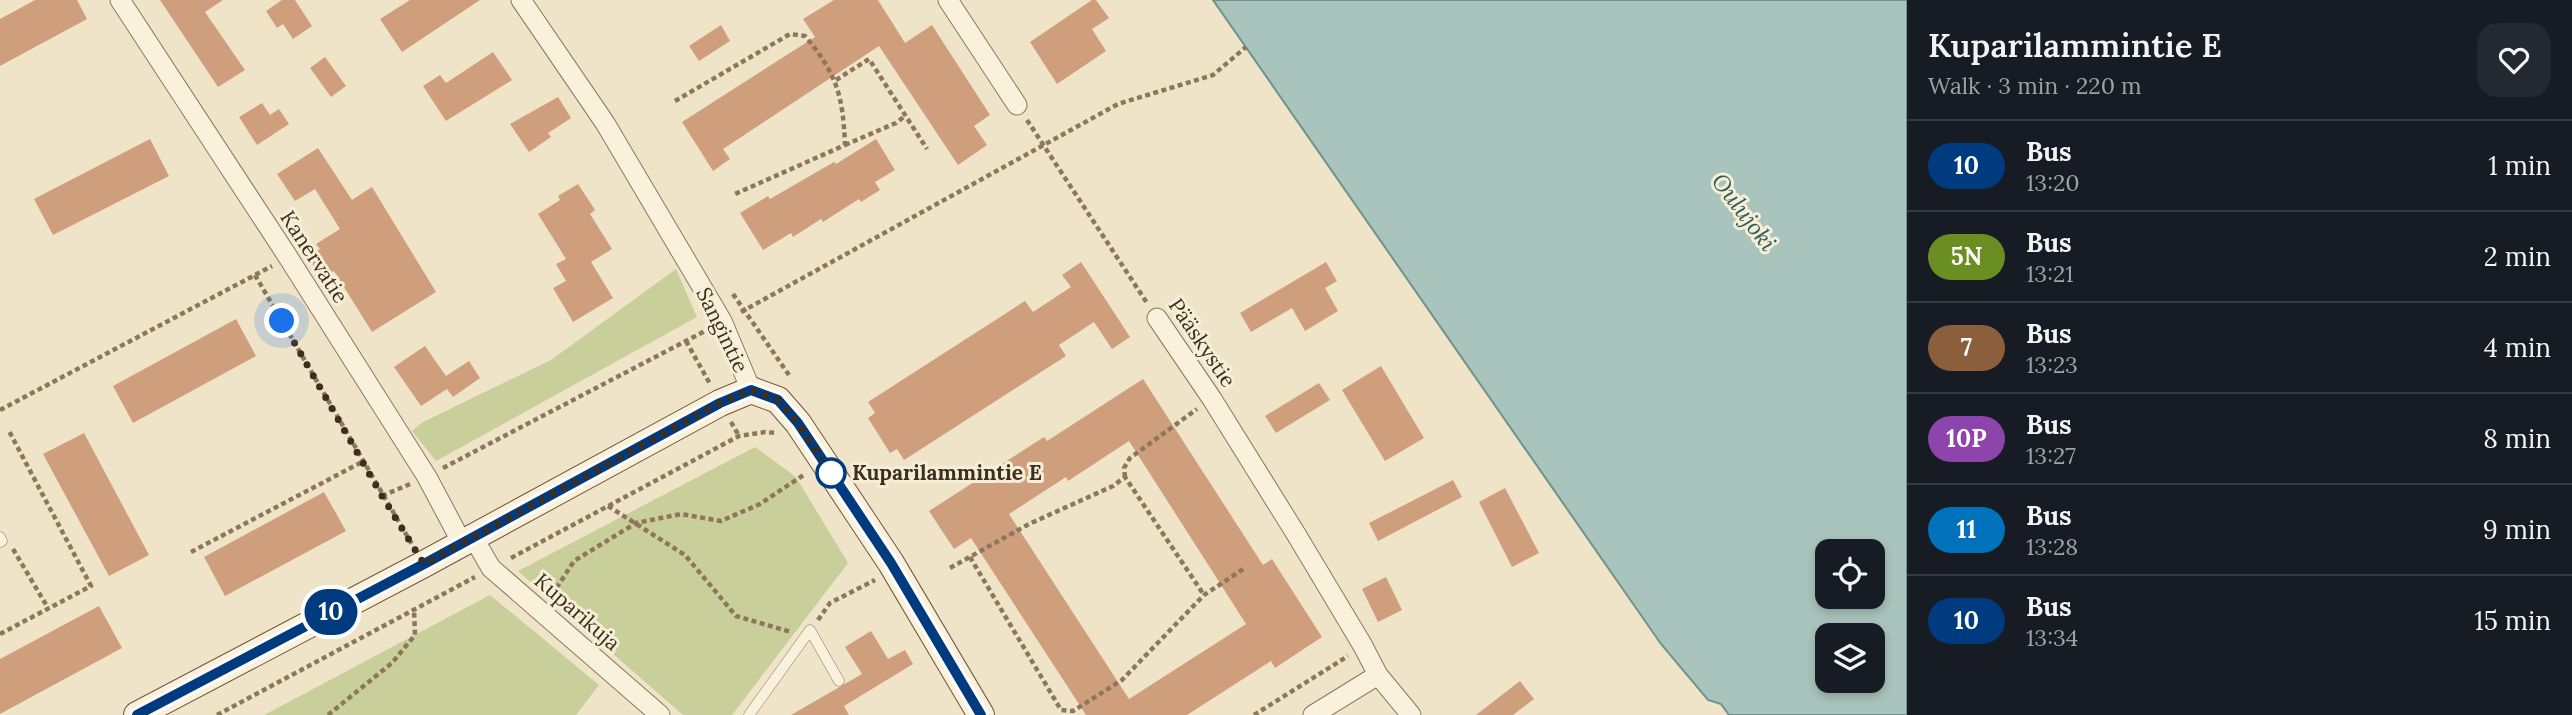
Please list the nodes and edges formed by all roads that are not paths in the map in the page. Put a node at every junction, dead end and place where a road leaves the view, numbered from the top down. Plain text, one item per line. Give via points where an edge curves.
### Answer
1 (120, 0) edge
2 (521, 0) edge
3 (948, 0) edge
4 (1017, 105) road end
5 (1157, 318) road end
6 (751, 390) junction
7 (467, 540) junction
8 (1378, 675) junction
9 (839, 681) dead end
10 (1404, 713) edge
11 (137, 715) edge
12 (660, 715) edge
13 (749, 715) edge
14 (981, 715) edge
15 (1313, 715) edge

1 - 7 street, Kanervatie
2 - 6 street, Sangintie via 606,123 722,321
3 - 4 street
5 - 8 street, Pääskystie via 1212,399
6 - 7 street
6 - 14 street, Sangintie via 778,400 798,423 891,563
7 - 11 street
7 - 12 street, Kuparikuja via 491,568
8 - 10 street, Pääskystie
8 - 15 street
9 - 13 lane via 807,634

